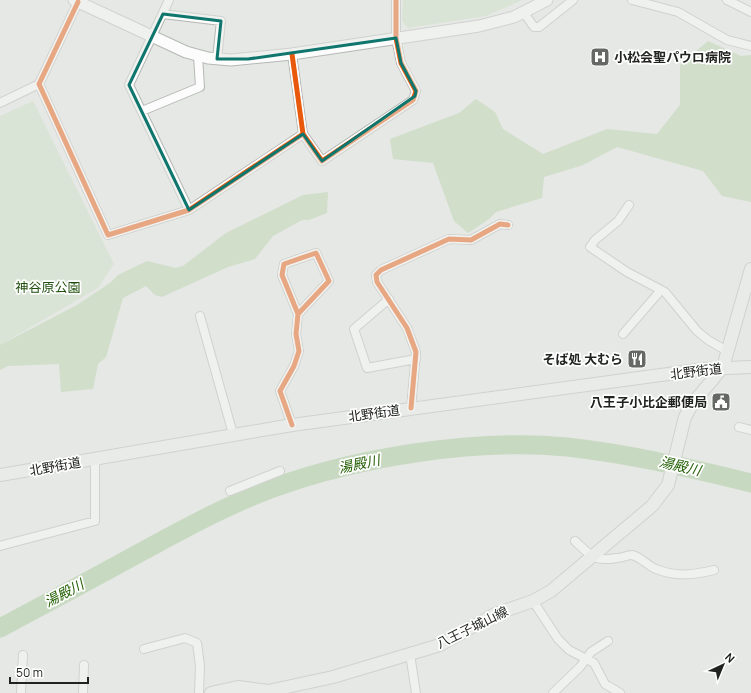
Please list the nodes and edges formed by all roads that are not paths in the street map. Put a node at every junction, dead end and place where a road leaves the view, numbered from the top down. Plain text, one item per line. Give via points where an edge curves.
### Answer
1 (169, 0) edge
2 (396, 0) edge
3 (547, 0) edge
4 (573, 0) edge
5 (632, 0) edge
6 (727, 0) edge
7 (76, 1) edge
8 (751, 12) edge
9 (524, 13) junction
10 (163, 14) junction
11 (152, 37) junction
12 (396, 38) junction
13 (751, 46) edge
14 (292, 54) junction
15 (198, 56) junction
16 (217, 59) junction
17 (39, 84) junction
18 (0, 103) edge
19 (142, 111) junction
20 (303, 134) junction
21 (629, 205) dead end
22 (190, 210) junction
23 (508, 225) dead end
24 (751, 269) edge
25 (661, 290) junction
26 (389, 299) junction
27 (298, 314) junction
28 (200, 316) dead end
29 (623, 334) dead end
30 (727, 351) junction
31 (416, 359) junction
32 (723, 367) junction
33 (751, 367) edge
34 (411, 408) junction
35 (292, 425) junction
36 (739, 428) dead end
37 (751, 430) edge
38 (232, 434) junction
39 (95, 459) junction
40 (280, 471) dead end
41 (0, 475) edge
42 (230, 491) dead end
43 (575, 540) dead end
44 (0, 546) edge
45 (593, 557) junction
46 (714, 570) dead end
47 (533, 601) junction
48 (608, 641) dead end
49 (144, 649) dead end
50 (410, 654) junction
51 (23, 655) dead end
52 (586, 659) junction
53 (84, 665) dead end
54 (21, 693) edge
55 (83, 693) edge
56 (199, 693) edge
57 (211, 693) edge
58 (416, 693) edge
59 (553, 693) edge
60 (620, 693) edge

1 - 10 street
2 - 12 street
3 - 9 street
4 - 9 street via 539,27 534,27
5 - 13 street via 678,12 727,40
6 - 8 street
7 - 11 street
7 - 17 street
9 - 12 street via 487,25
10 - 11 street
10 - 16 street via 221,21
11 - 15 street
11 - 19 street via 129,85
12 - 14 street
12 - 20 street via 401,63 416,90 413,100 322,161
14 - 16 street via 248,59
14 - 20 street
15 - 16 street
15 - 19 street via 200,87
17 - 18 street
17 - 22 street via 108,235
19 - 22 street
20 - 22 street
21 - 25 street via 618,221 595,240 590,248
23 - 26 street via 500,224 471,240 449,239 381,270 376,275 377,282
24 - 30 main road
25 - 29 street
25 - 30 street via 697,331
26 - 31 street via 407,328
26 - 31 street via 354,329 366,368
27 - 27 street via 282,275 284,264 316,253 329,281
27 - 35 street via 296,334 299,351 280,391
28 - 38 street
30 - 32 main road
31 - 34 street
32 - 33 main road, 北野街道
32 - 34 main road, 北野街道
32 - 45 main road, 八王子城山線 via 688,411 682,424 666,490 652,506
34 - 35 main road, 北野街道
35 - 38 main road, 北野街道
36 - 37 street
38 - 39 main road, 北野街道
39 - 41 main road, 北野街道
39 - 44 street via 95,521
40 - 42 street
43 - 45 street
45 - 46 street via 604,560 637,556 656,569 690,576
45 - 47 main road, 八王子城山線 via 551,591
47 - 50 main road, 八王子城山線 via 495,614 440,645
47 - 52 street via 558,639 569,650
48 - 52 street via 591,652
49 - 56 street via 185,638 197,643 200,666
50 - 57 main road, 八王子城山線 via 287,689 268,691 238,687
50 - 58 street
51 - 54 street
52 - 59 street
52 - 60 street via 594,663 605,684
53 - 55 street

